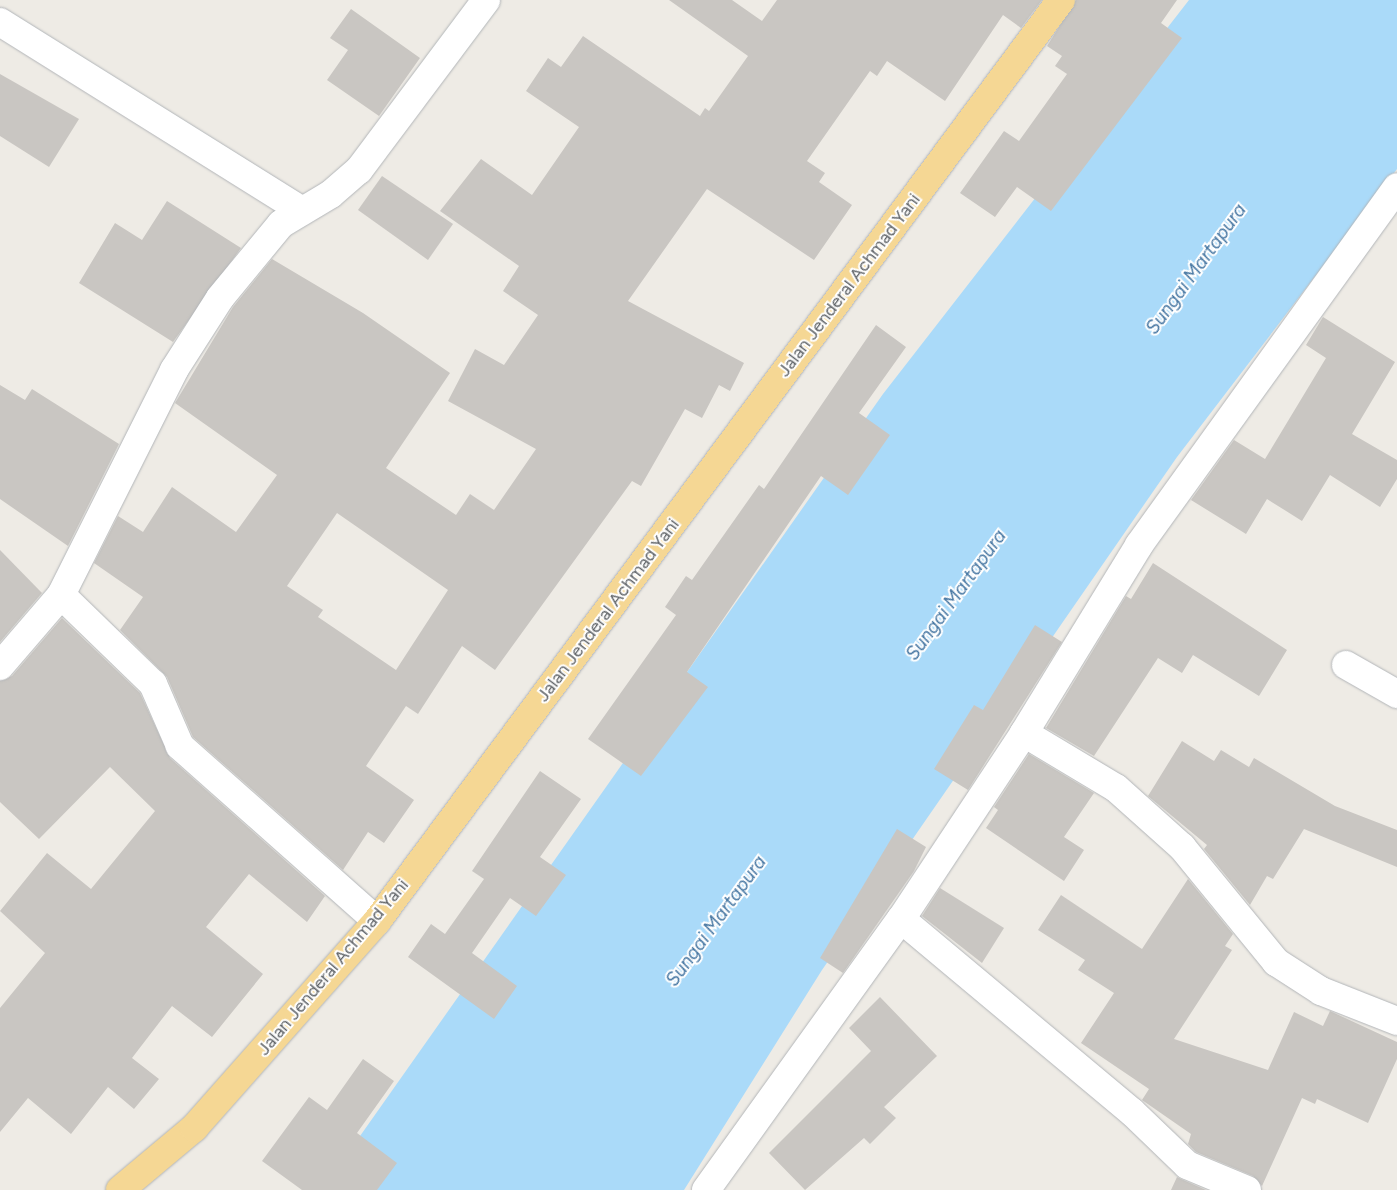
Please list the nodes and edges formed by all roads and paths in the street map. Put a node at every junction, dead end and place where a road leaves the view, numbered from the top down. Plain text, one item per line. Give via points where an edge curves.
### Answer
1 (486, 0) edge
2 (1061, 0) edge
3 (0, 22) edge
4 (1397, 187) edge
5 (302, 211) junction
6 (61, 595) junction
7 (1346, 665) dead end
8 (0, 666) edge
9 (1397, 694) edge
10 (1024, 733) junction
11 (901, 919) junction
12 (377, 921) junction
13 (1397, 1021) edge
14 (120, 1190) edge
15 (706, 1190) edge
16 (1247, 1190) edge

1 - 5 street via 359,170
2 - 12 highway, Jalan Jenderal Achmad Yani
3 - 5 street
4 - 10 street via 1139,545
5 - 6 street via 281,224 226,291 174,370
6 - 8 street
6 - 12 street via 153,684 180,746
7 - 9 street
10 - 11 street
10 - 13 street via 1116,788 1182,847 1276,962 1321,992
11 - 15 street
11 - 16 street via 1132,1112 1187,1165
12 - 14 highway, Jalan Jenderal Achmad Yani via 194,1128

